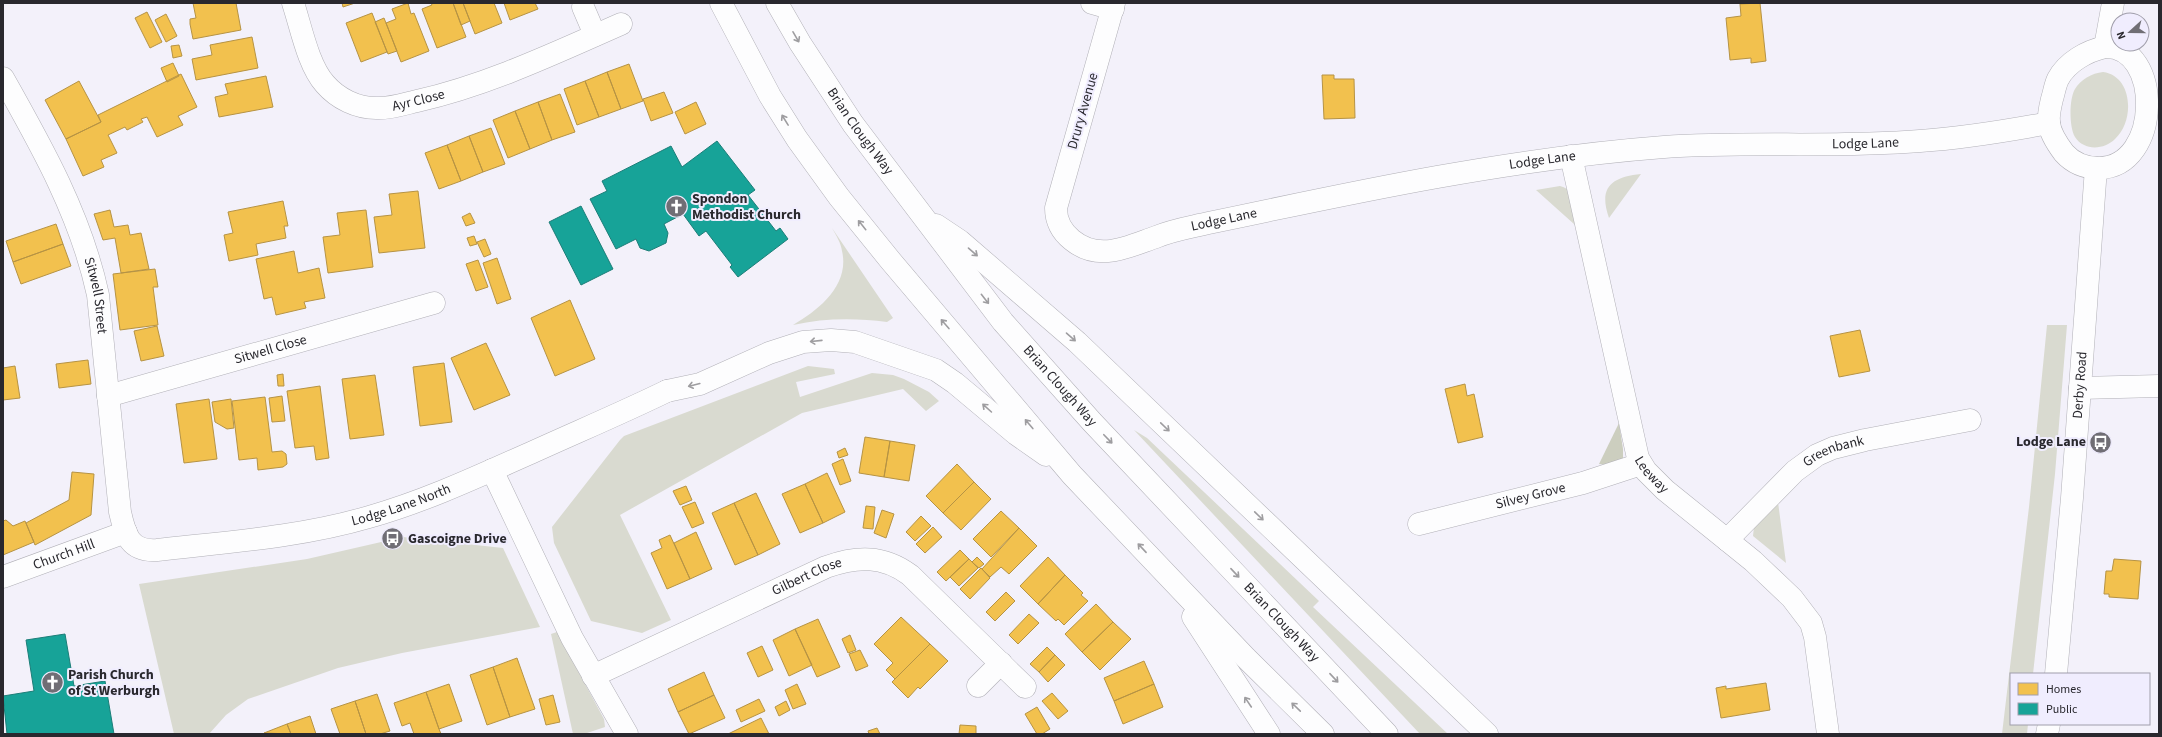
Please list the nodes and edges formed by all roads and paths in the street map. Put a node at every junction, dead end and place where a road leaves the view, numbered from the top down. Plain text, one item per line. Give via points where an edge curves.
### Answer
1 (293, 3) edge
2 (720, 3) edge
3 (777, 3) edge
4 (1092, 3) edge
5 (2113, 3) edge
6 (1114, 6) edge
7 (583, 7) dead end
8 (621, 24) dead end
9 (595, 35) junction
10 (2105, 47) junction
11 (3, 78) edge
12 (2156, 96) edge
13 (2049, 124) junction
14 (1571, 156) junction
15 (2096, 168) junction
16 (919, 212) junction
17 (1058, 220) joint
18 (434, 303) dead end
19 (2159, 386) edge
20 (2080, 388) junction
21 (108, 396) junction
22 (1970, 420) dead end
23 (1640, 464) junction
24 (492, 470) junction
25 (1072, 475) junction
26 (1419, 524) dead end
27 (126, 532) junction
28 (1727, 540) junction
29 (3, 577) edge
30 (1168, 577) junction
31 (1000, 663) junction
32 (2056, 673) edge
33 (593, 676) junction
34 (978, 686) dead end
35 (1025, 687) dead end
36 (627, 734) edge
37 (1269, 734) edge
38 (1324, 734) edge
39 (1387, 734) edge
40 (1488, 734) edge
41 (1828, 734) edge

1 - 9 main road, Ayr Close via 312,62 325,85 355,105 376,108 428,98 484,81
25 -> 2 main road via 839,197 770,96
3 -> 16 main road, Brian Clough Way via 822,78
4 - 6 main road
5 - 10 main road
6 - 17 main road, Drury Avenue via 1058,197
7 - 9 main road
8 - 9 main road, Ayr Close
10 - 12 main road via 2122,49 2135,58 2145,70
10 - 13 main road via 2093,50 2073,61 2058,79 2049,110
11 - 21 main road, Sitwell Street via 64,191 81,236 98,295
12 - 15 main road via 2150,124 2141,144 2126,161 2112,167
13 - 14 main road, Lodge Lane via 1920,142 1666,147
13 - 15 main road via 2065,154 2084,167
14 - 17 main road, Lodge Lane via 1451,173 1378,187 1194,226 1108,252 1092,251 1079,246 1064,232
14 - 23 main road, Leeway
15 - 20 main road, Derby Road
16 -> 39 main road, Brian Clough Way via 1003,322 1092,422
16 -> 40 main road via 960,241 1077,342
18 - 21 main road, Sitwell Close
19 - 20 main road
20 - 32 main road, Derby Road
21 - 27 main road, Sitwell Street via 120,512
22 - 28 main road, Greenbank via 1866,440 1833,448 1817,455 1789,476
23 - 26 main road, Silvey Grove via 1584,483
23 - 28 main road, Leeway via 1665,490
25 -> 24 main road, Lodge Lane North via 936,370 855,342 831,340 803,342 769,353 700,384 667,391
24 - 27 main road, Lodge Lane North via 396,509 290,533 147,551 136,547
24 - 33 main road via 572,638
30 -> 25 main road
27 - 29 main road, Church Hill
28 - 41 main road, Leeway via 1753,560 1792,598 1811,623
37 -> 30 main road
38 -> 30 main road
31 - 33 main road, Gilbert Close via 910,575 878,559 862,558 849,559 826,567
31 - 34 main road
31 - 35 main road, Gilbert Close
33 - 36 main road

